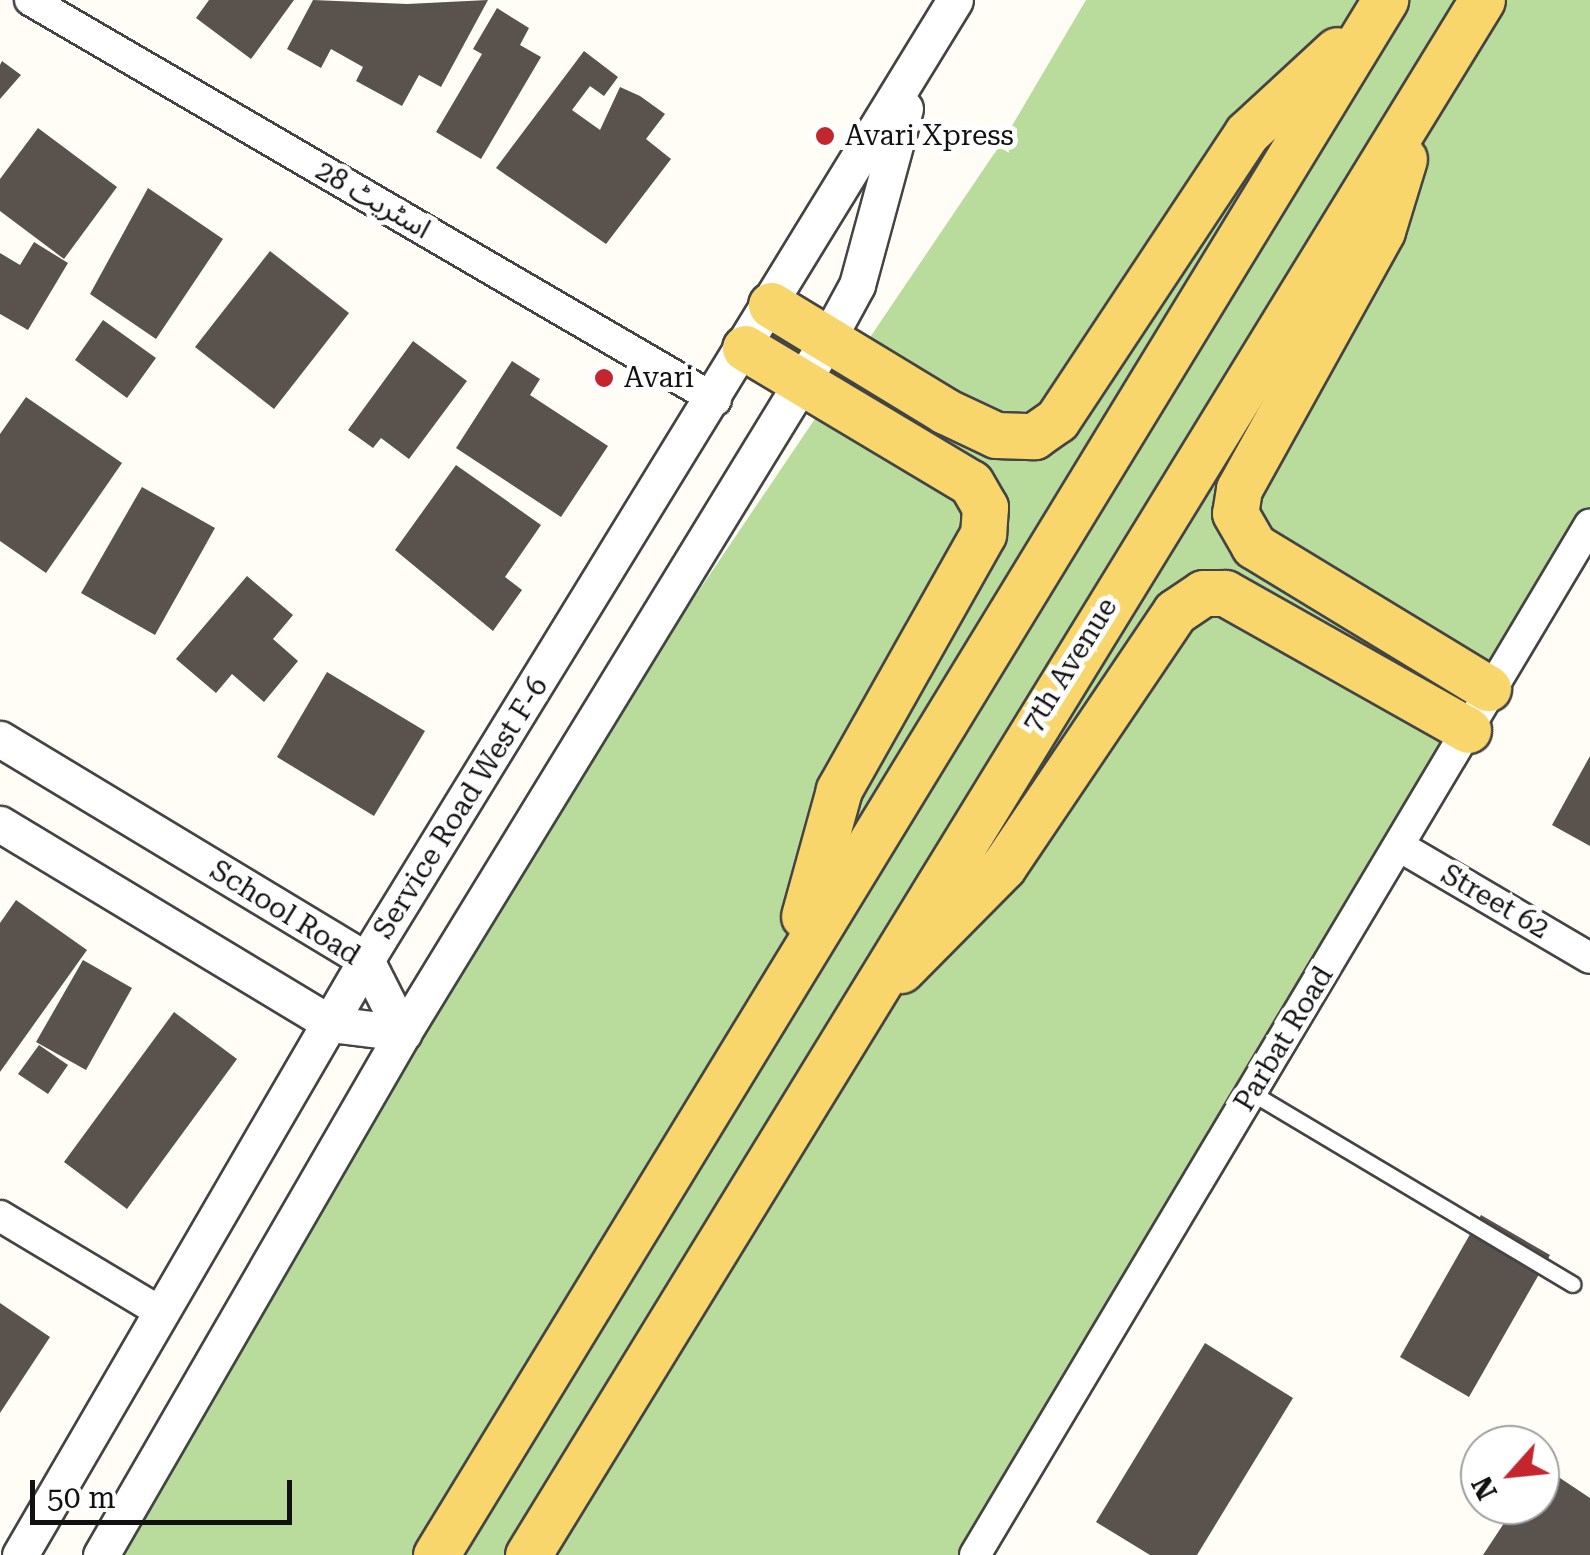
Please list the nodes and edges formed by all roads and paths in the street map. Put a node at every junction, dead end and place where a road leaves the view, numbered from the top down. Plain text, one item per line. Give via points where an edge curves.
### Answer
1 (30, 0) edge
2 (955, 0) edge
3 (1482, 0) edge
4 (1382, 6) edge
5 (916, 68) junction
6 (1424, 94) junction
7 (771, 305) junction
8 (825, 344) junction
9 (745, 348) junction
10 (803, 384) junction
11 (716, 400) junction
12 (1590, 524) edge
13 (1488, 688) junction
14 (1468, 730) junction
15 (0, 739) edge
16 (0, 824) edge
17 (1400, 846) junction
18 (1590, 958) edge
19 (366, 960) junction
20 (791, 966) junction
21 (331, 1024) junction
22 (844, 1028) junction
23 (403, 1032) junction
24 (1252, 1092) junction
25 (0, 1216) edge
26 (1572, 1284) dead end
27 (159, 1311) junction
28 (125, 1514) junction
29 (975, 1554) edge
30 (20, 1555) edge
31 (101, 1555) edge
32 (117, 1555) edge
33 (436, 1555) edge
34 (528, 1555) edge

1 - 11 street, اسٹریٹ 28
2 - 5 street, Service Road West F-6
3 - 6 main road, 7th Avenue
4 - 8 main road via 1247,133 1057,420 1034,436 996,434
4 - 20 main road
5 - 7 street, Service Road West F-6
5 - 8 street, Service Road West F-6 via 858,284
6 - 13 main road via 1382,232 1239,489 1235,514 1254,546
6 - 22 main road, 7th Avenue
7 - 8 main road
7 - 9 street, Service Road West F-6
8 - 10 street, Service Road West F-6
9 - 10 main road
9 - 11 street, Service Road West F-6
10 - 20 main road via 972,482 985,507 983,534 838,790
10 - 23 street, Service Road West F-6
11 - 19 street, Service Road West F-6
12 - 13 street, Parbat Road
13 - 14 street, Parbat Road
14 - 17 street, Parbat Road
14 - 22 main road via 1225,592 1203,593 1174,612 1003,866
15 - 19 street, School Road
16 - 21 street
17 - 18 street, Street 62
17 - 24 street, Parbat Road
19 - 21 street, Service Road West F-6
19 - 23 street, School Road
20 - 33 main road
21 - 23 street
21 - 27 street, Service Road West F-6
22 - 34 main road, 7th Avenue
23 - 28 street, Service Road West F-6
24 - 26 lane
24 - 29 street, Parbat Road
25 - 27 street
27 - 30 street, Service Road West F-6
28 - 31 street, Service Road West F-6
28 - 32 street

